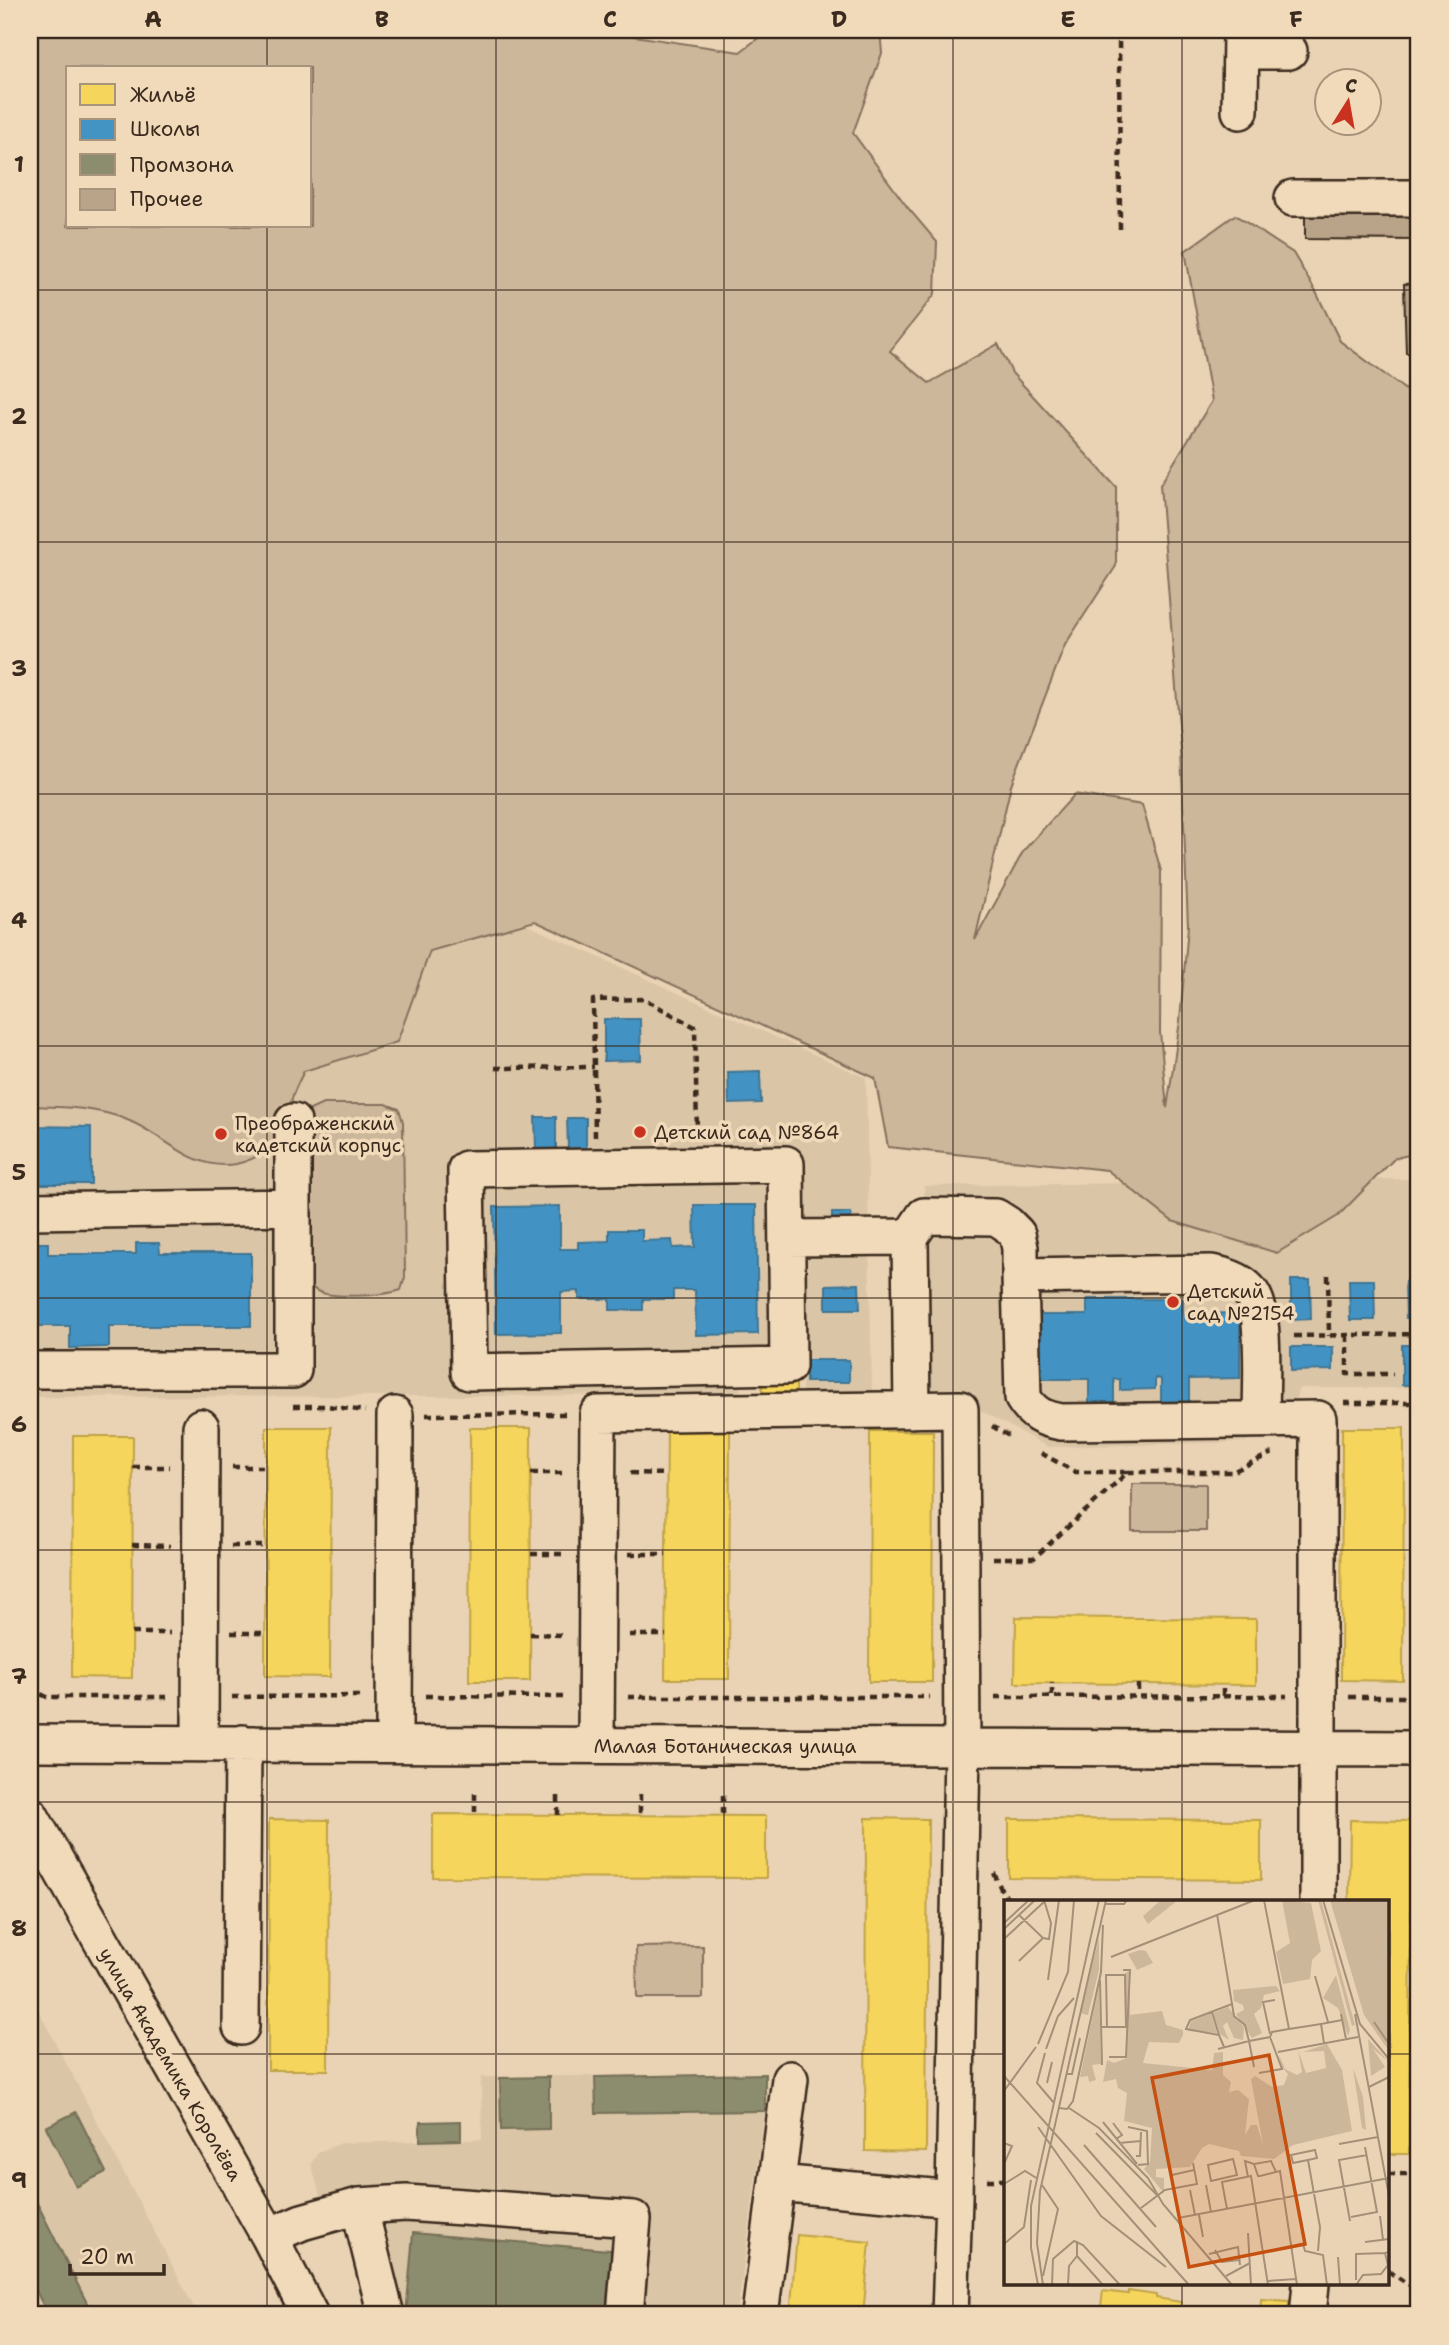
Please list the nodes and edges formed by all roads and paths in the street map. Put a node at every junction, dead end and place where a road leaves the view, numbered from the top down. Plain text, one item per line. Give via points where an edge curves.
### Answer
1 (1119, 30) edge
2 (1241, 40) edge
3 (1289, 51) dead end
4 (1240, 111) dead end
5 (1293, 198) dead end
6 (1419, 198) edge
7 (1120, 232) dead end
8 (594, 1067) junction
9 (495, 1068) dead end
10 (293, 1122) dead end
11 (697, 1166) junction
12 (596, 1168) junction
13 (292, 1208) junction
14 (30, 1211) edge
15 (910, 1237) junction
16 (787, 1238) junction
17 (1328, 1275) dead end
18 (1020, 1276) junction
19 (1419, 1334) edge
20 (1347, 1335) junction
21 (1260, 1336) junction
22 (1329, 1336) junction
23 (30, 1370) edge
24 (1393, 1374) dead end
25 (1419, 1403) edge
26 (32, 1406) dead end
27 (912, 1410) junction
28 (597, 1414) junction
29 (395, 1415) joint
30 (1261, 1419) junction
31 (1318, 1419) junction
32 (30, 1421) edge
33 (201, 1427) dead end
34 (1276, 1450) dead end
35 (961, 1559) junction
36 (1052, 1683) dead end
37 (1138, 1684) dead end
38 (1223, 1684) dead end
39 (30, 1689) edge
40 (394, 1696) junction
41 (1052, 1696) junction
42 (1138, 1696) junction
43 (1223, 1696) junction
44 (1317, 1696) junction
45 (200, 1697) junction
46 (596, 1697) junction
47 (961, 1697) junction
48 (1419, 1697) edge
49 (30, 1743) edge
50 (200, 1743) junction
51 (243, 1743) junction
52 (394, 1744) junction
53 (596, 1744) junction
54 (962, 1748) junction
55 (1317, 1749) junction
56 (1419, 1749) edge
57 (475, 1793) dead end
58 (558, 1793) dead end
59 (640, 1794) dead end
60 (723, 1795) dead end
61 (30, 1815) edge
62 (475, 1815) dead end
63 (558, 1815) dead end
64 (640, 1815) dead end
65 (723, 1816) dead end
66 (1318, 1900) edge
67 (241, 2027) dead end
68 (790, 2079) dead end
69 (1390, 2174) edge
70 (1419, 2174) edge
71 (777, 2183) junction
72 (954, 2199) junction
73 (359, 2206) junction
74 (269, 2236) junction
75 (1390, 2272) edge
76 (1311, 2286) edge
77 (1419, 2291) edge
78 (310, 2315) edge
79 (386, 2315) edge
80 (625, 2315) edge
81 (760, 2315) edge
82 (950, 2315) edge
83 (1308, 2315) edge

1 - 7 path
2 - 3 street
2 - 4 street
5 - 6 street
8 - 9 path
8 - 11 path via 593,1000 644,999 695,1027
8 - 12 path
10 - 13 street
11 - 12 street
11 - 16 street via 786,1164
12 - 16 street via 466,1169 469,1371 789,1366
13 - 14 street
13 - 23 street via 293,1370
15 - 16 street
15 - 18 street via 924,1216 996,1217 1017,1234
15 - 27 street
17 - 22 path
18 - 21 street via 1228,1276 1255,1298
18 - 30 street via 1023,1398 1032,1411 1061,1422
19 - 20 path
20 - 22 path
20 - 24 path via 1347,1374
21 - 22 path
21 - 30 street
25 - 31 path via 1338,1403
26 - 32 path
27 - 28 street
27 - 35 street via 960,1409
28 - 29 path
28 - 46 street
29 - 40 street
30 - 31 street
31 - 44 street
33 - 45 street
34 - 35 path via 1232,1472 1128,1472 1034,1558
35 - 47 street
36 - 41 path
37 - 42 path
38 - 43 path
39 - 45 path via 47,1697
40 - 45 path
40 - 46 path
40 - 52 street
41 - 42 path
41 - 47 path
42 - 43 path
43 - 44 path
44 - 48 path
44 - 55 street
45 - 50 street
46 - 47 path
46 - 53 street
47 - 54 street
49 - 50 street, Малая Ботаническая улица
50 - 51 street, Малая Ботаническая улица
51 - 52 street, Малая Ботаническая улица
51 - 67 street
52 - 53 street, Малая Ботаническая улица
53 - 54 street, Малая Ботаническая улица
54 - 55 street, Малая Ботаническая улица
54 - 72 street
55 - 56 street, Малая Ботаническая улица
55 - 66 street
57 - 62 path
58 - 63 path
59 - 64 path
60 - 65 path
61 - 74 street, улица Академика Королёва
68 - 71 street
69 - 70 path
71 - 72 street
71 - 81 street
72 - 82 street
73 - 74 street
73 - 79 street
73 - 80 street via 406,2203 633,2219
74 - 78 street, улица Академика Королёва
75 - 77 path
76 - 83 street

